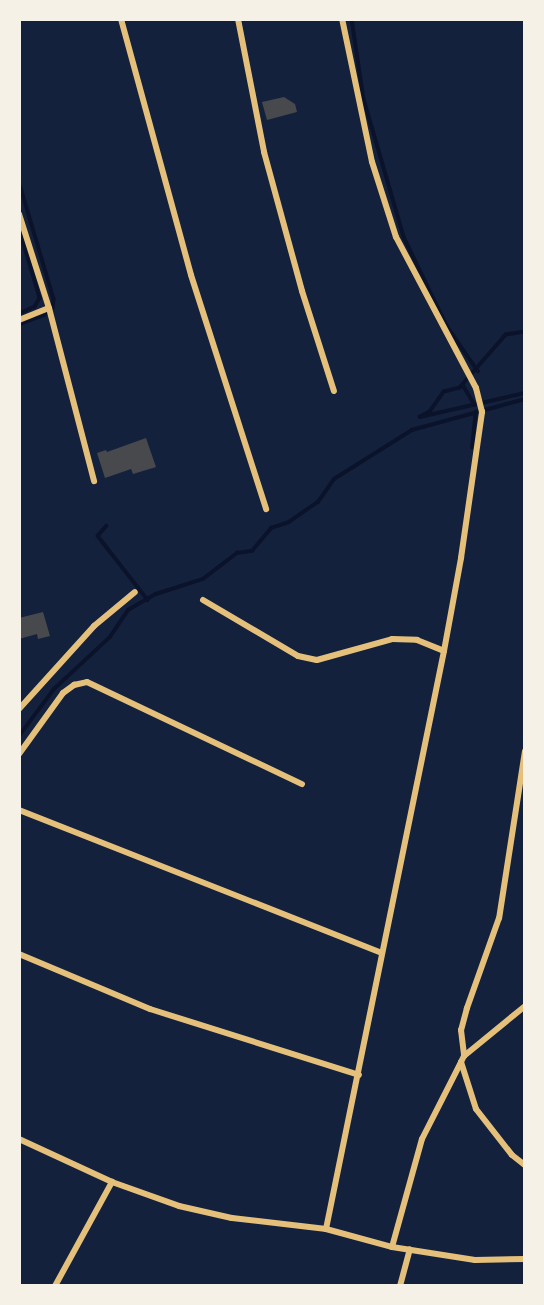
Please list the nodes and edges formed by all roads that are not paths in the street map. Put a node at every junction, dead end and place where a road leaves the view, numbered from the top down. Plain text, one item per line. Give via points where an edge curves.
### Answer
1 (121, 19) edge
2 (237, 19) edge
3 (342, 19) edge
4 (19, 214) edge
5 (49, 308) junction
6 (19, 320) edge
7 (334, 391) dead end
8 (94, 481) dead end
9 (266, 509) dead end
10 (135, 592) dead end
11 (203, 600) dead end
12 (444, 651) junction
13 (19, 709) edge
14 (525, 751) edge
15 (19, 754) edge
16 (302, 784) dead end
17 (19, 810) edge
18 (382, 953) junction
19 (19, 954) edge
20 (525, 1006) edge
21 (463, 1059) junction
22 (359, 1075) junction
23 (19, 1139) edge
24 (525, 1166) edge
25 (112, 1182) junction
26 (326, 1229) junction
27 (392, 1247) junction
28 (410, 1249) junction
29 (525, 1259) edge
30 (55, 1286) edge
31 (400, 1286) edge

1 - 9 street via 191,275
2 - 7 street via 264,152
3 - 12 street via 372,162 396,237 476,388 482,412
4 - 5 street
5 - 6 street
5 - 8 street
10 - 13 street via 94,626
11 - 12 street via 298,656 317,660 392,639 417,640
12 - 18 street
14 - 21 street via 499,918 461,1030
15 - 16 street via 63,693 87,682
17 - 18 street
18 - 22 street
19 - 22 street via 150,1009
20 - 21 street
21 - 24 street via 476,1109
21 - 27 street via 422,1139
22 - 26 street
23 - 25 street
25 - 26 street via 179,1206
25 - 30 street
26 - 27 street
27 - 28 street
28 - 29 street via 475,1260
28 - 31 street

